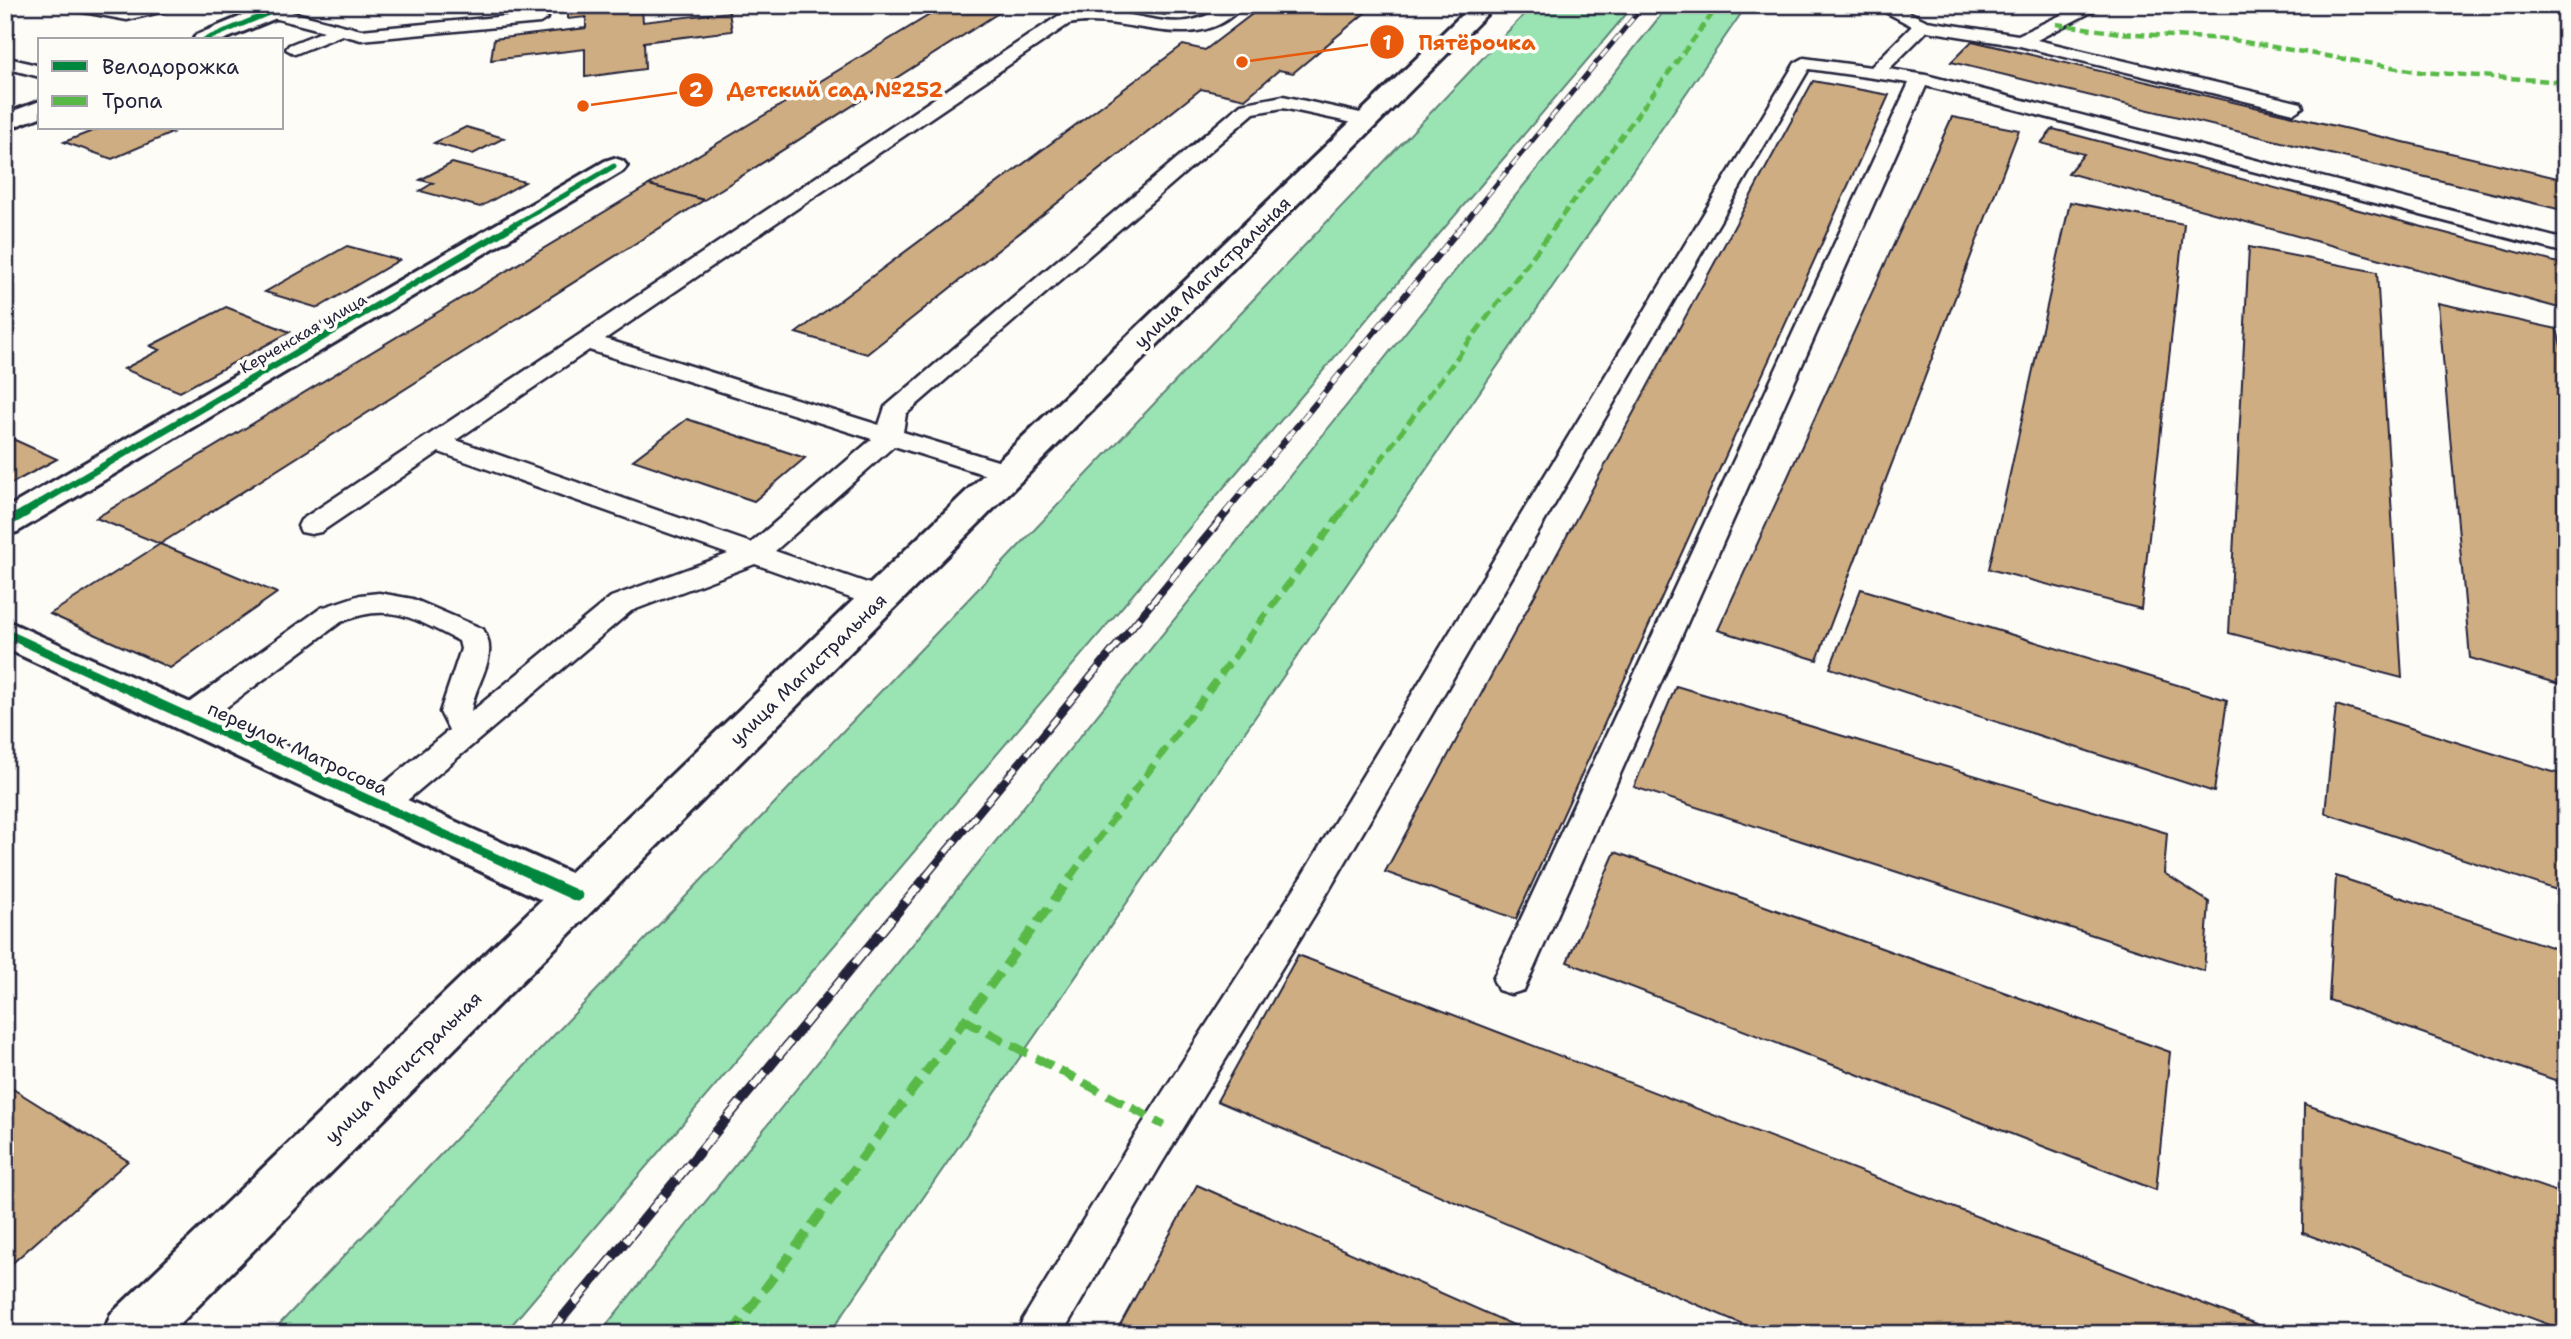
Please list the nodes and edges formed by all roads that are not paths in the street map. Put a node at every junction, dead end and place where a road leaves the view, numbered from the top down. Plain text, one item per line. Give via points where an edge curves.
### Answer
1 (72, 5) edge
2 (166, 5) edge
3 (1235, 5) edge
4 (1485, 5) edge
5 (1880, 5) edge
6 (2096, 5) edge
7 (280, 9) edge
8 (540, 18) dead end
9 (1923, 25) junction
10 (340, 30) junction
11 (209, 38) edge
12 (2020, 41) junction
13 (295, 49) dead end
14 (5, 62) edge
15 (38, 71) edge
16 (1875, 73) junction
17 (1920, 79) junction
18 (2294, 107) dead end
19 (38, 109) edge
20 (1367, 120) junction
21 (5, 123) edge
22 (614, 166) dead end
23 (2566, 247) edge
24 (586, 341) junction
25 (890, 436) junction
26 (436, 442) junction
27 (1008, 473) junction
28 (5, 524) edge
29 (311, 526) dead end
30 (755, 554) junction
31 (880, 598) junction
32 (5, 633) edge
33 (190, 718) junction
34 (470, 731) junction
35 (380, 805) junction
36 (577, 896) junction
37 (1511, 979) dead end
38 (131, 1334) edge
39 (1038, 1334) edge

1 - 2 lane via 127,15
3 - 24 lane via 1216,19 1188,27 1094,14 1064,20
4 - 20 main road, улица Магистральная
5 - 9 lane
6 - 12 lane
7 - 10 lane
7 - 11 main road
8 - 10 lane via 378,36
9 - 12 lane
9 - 16 lane
10 - 13 lane
12 - 18 lane
14 - 15 lane
16 - 17 lane
16 - 39 lane via 1804,63 1313,888
17 - 23 lane
17 - 37 lane
19 - 21 main road
20 - 25 lane via 1283,103 1248,108 894,412
20 - 27 main road, улица Магистральная
22 - 28 main road, Керченская улица
24 - 25 lane
24 - 26 lane
25 - 27 lane
25 - 30 lane
26 - 29 lane
26 - 30 lane
27 - 31 main road, улица Магистральная
30 - 31 lane
30 - 34 lane via 621,604
31 - 36 main road, улица Магистральная
32 - 33 main road, переулок Матросова
33 - 34 lane via 331,615 377,601 397,604 473,636 478,646 455,717
33 - 35 main road, переулок Матросова
34 - 35 lane
35 - 36 main road, переулок Матросова
36 - 38 main road, улица Магистральная

